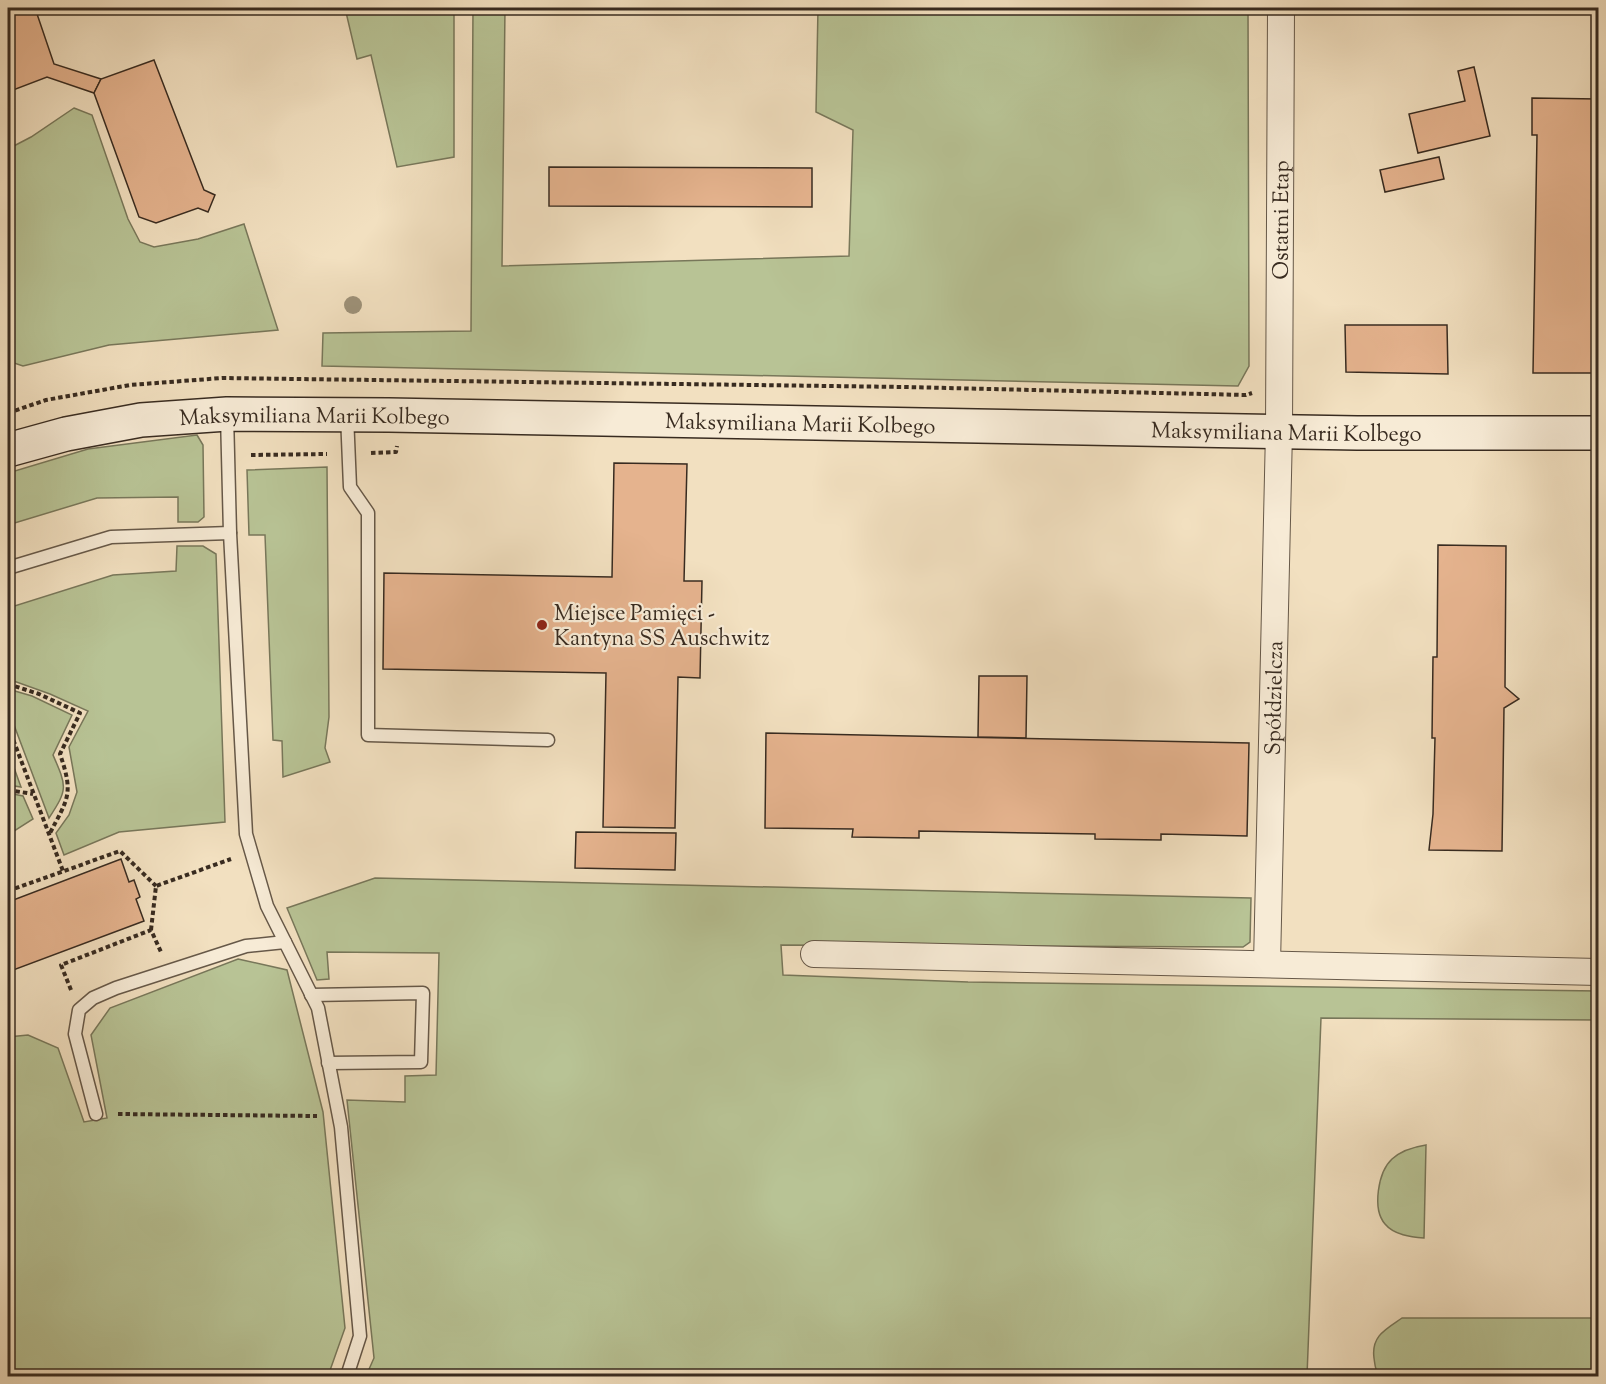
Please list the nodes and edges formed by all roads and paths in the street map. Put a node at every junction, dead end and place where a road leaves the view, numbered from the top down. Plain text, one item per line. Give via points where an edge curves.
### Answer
1 (1281, 8) edge
2 (227, 414) junction
3 (347, 414) junction
4 (1279, 431) junction
5 (1599, 433) edge
6 (8, 450) edge
7 (230, 533) junction
8 (8, 568) edge
9 (8, 684) edge
10 (8, 726) edge
11 (548, 740) dead end
12 (8, 790) edge
13 (33, 794) junction
14 (49, 835) junction
15 (251, 852) junction
16 (63, 871) junction
17 (156, 886) junction
18 (8, 891) edge
19 (151, 930) junction
20 (285, 942) junction
21 (814, 954) dead end
22 (1267, 964) junction
23 (168, 971) junction
24 (1599, 972) edge
25 (311, 994) junction
26 (78, 1010) junction
27 (328, 1062) junction
28 (96, 1114) joint
29 (339, 1116) junction
30 (347, 1377) edge

1 - 4 street, Ostatni Etap
2 - 3 street, Maksymiliana Marii Kolbego
2 - 6 street, Maksymiliana Marii Kolbego via 141,420
2 - 7 lane
3 - 4 street, Maksymiliana Marii Kolbego
3 - 11 lane via 350,487 368,513 368,735
4 - 5 street, Maksymiliana Marii Kolbego
4 - 22 street, Spółdzielcza
7 - 8 lane via 111,537
7 - 15 lane via 246,834
9 - 14 path via 80,713 60,754 68,798
10 - 13 path
12 - 13 path
13 - 14 path
14 - 16 path
15 - 17 path
15 - 20 lane via 264,900
16 - 17 path via 120,851
16 - 18 path
17 - 19 path
19 - 23 path
19 - 26 path via 61,965
20 - 23 lane via 246,946
20 - 25 lane
21 - 22 street
22 - 24 street
23 - 26 lane via 116,988
25 - 27 lane via 318,1008
25 - 27 lane via 423,993 421,1062
26 - 28 lane via 75,1034
27 - 29 lane
28 - 29 path
29 - 30 lane via 360,1336

